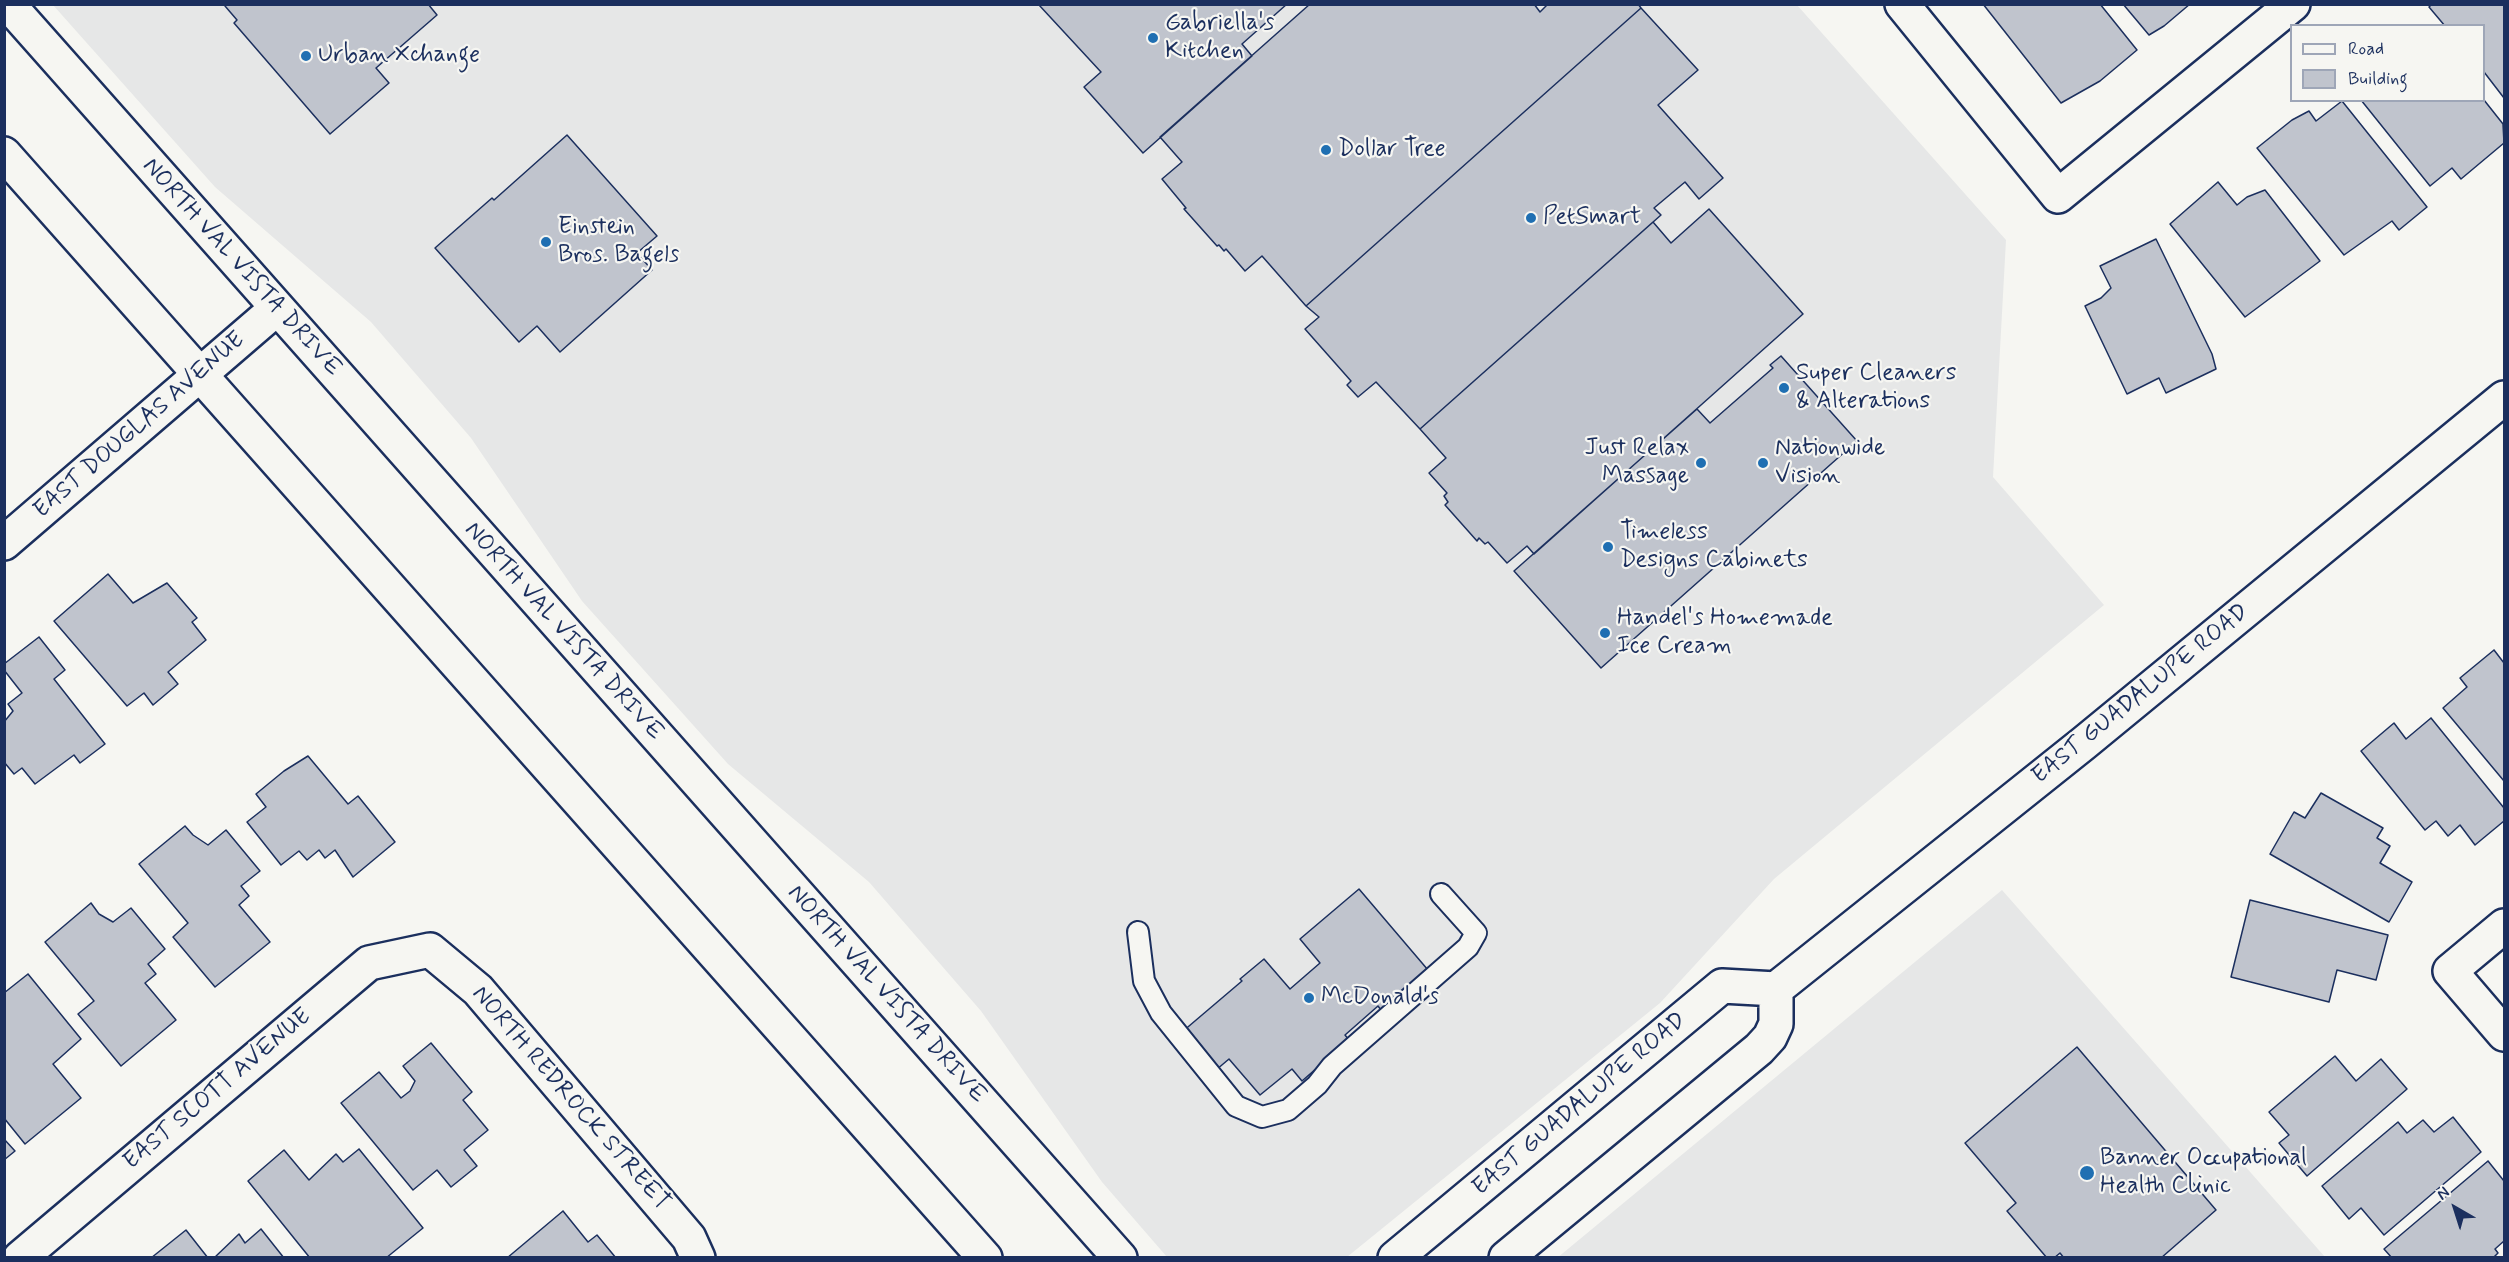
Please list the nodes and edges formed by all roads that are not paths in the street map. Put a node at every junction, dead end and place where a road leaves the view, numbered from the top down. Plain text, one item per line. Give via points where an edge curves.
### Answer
1 (8, 4) edge
2 (1902, 4) edge
3 (2293, 4) edge
4 (4, 154) edge
5 (276, 309) junction
6 (201, 374) junction
7 (2505, 398) edge
8 (4, 543) edge
9 (1441, 894) dead end
10 (2505, 926) edge
11 (1138, 932) dead end
12 (430, 950) joint
13 (1776, 989) junction
14 (2505, 1034) edge
15 (20, 1257) edge
16 (698, 1257) edge
17 (985, 1257) edge
18 (1120, 1257) edge
19 (1395, 1257) edge
20 (1506, 1257) edge

1 - 5 main road, NORTH VAL VISTA DRIVE
2 - 3 main road via 2058,196
4 - 6 main road
5 - 6 main road, EAST DOUGLAS AVENUE
5 - 18 main road, NORTH VAL VISTA DRIVE
6 - 8 main road, EAST DOUGLAS AVENUE
6 - 17 main road
7 - 13 main road, EAST GUADALUPE ROAD
9 - 11 lane via 1476,933 1468,947 1332,1066 1288,1110 1262,1117 1236,1106 1161,1013 1144,981
10 - 14 main road via 2450,971
12 - 15 main road, EAST SCOTT AVENUE via 369,963
12 - 16 main road, NORTH REDROCK STREET via 478,990 689,1238
13 - 19 main road, EAST GUADALUPE ROAD via 1722,986
13 - 20 main road via 1776,1024 1760,1049

